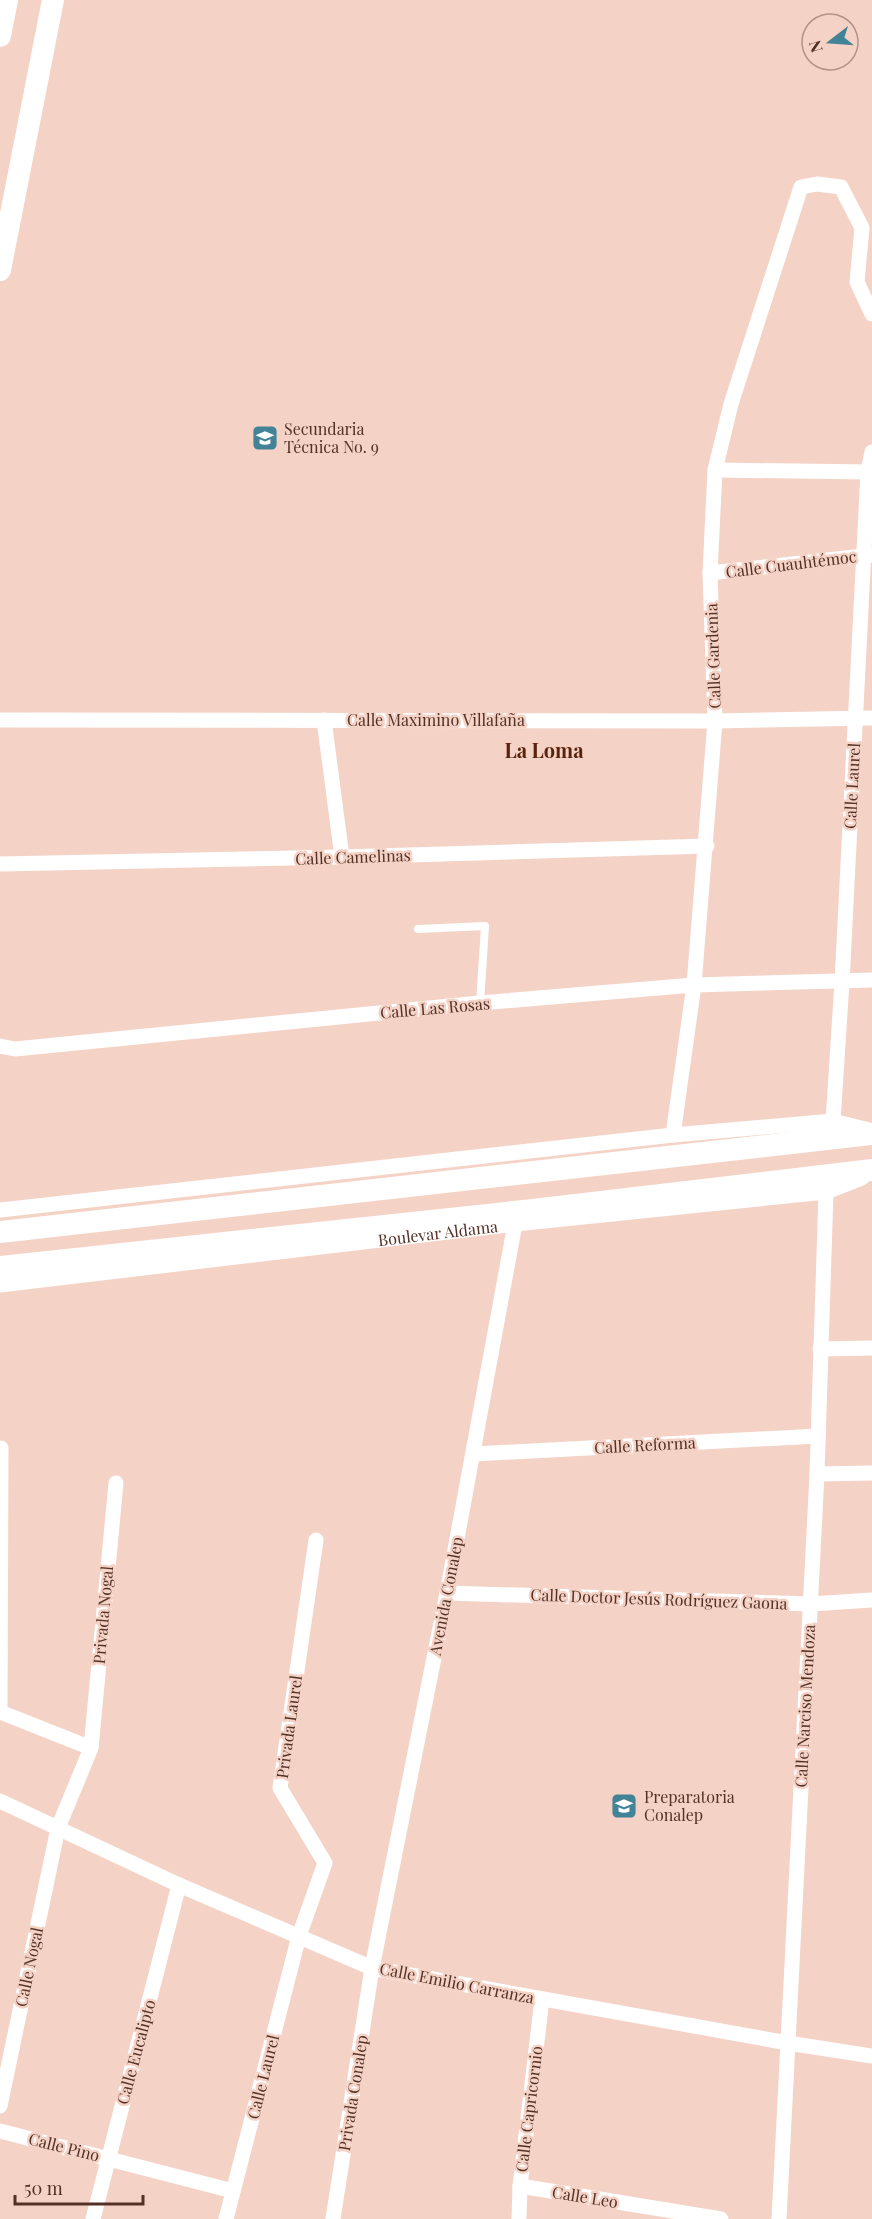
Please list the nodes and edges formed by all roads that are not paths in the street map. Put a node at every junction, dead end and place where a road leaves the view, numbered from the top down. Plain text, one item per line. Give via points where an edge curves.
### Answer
1 (53, 0) edge
2 (0, 270) edge
3 (872, 314) edge
4 (872, 452) edge
5 (715, 470) junction
6 (868, 472) junction
7 (868, 555) edge
8 (710, 573) junction
9 (872, 718) edge
10 (855, 719) junction
11 (0, 720) edge
12 (324, 720) junction
13 (715, 721) junction
14 (706, 846) junction
15 (342, 857) junction
16 (0, 864) edge
17 (418, 929) dead end
18 (872, 980) edge
19 (842, 982) junction
20 (694, 985) junction
21 (480, 1003) junction
22 (0, 1046) edge
23 (833, 1121) junction
24 (872, 1132) edge
25 (673, 1135) junction
26 (872, 1172) edge
27 (826, 1192) junction
28 (0, 1210) edge
29 (515, 1224) junction
30 (0, 1232) edge
31 (0, 1267) edge
32 (0, 1285) edge
33 (872, 1347) edge
34 (820, 1349) junction
35 (818, 1436) junction
36 (1, 1448) edge
37 (473, 1454) junction
38 (872, 1473) edge
39 (817, 1474) junction
40 (116, 1483) dead end
41 (316, 1539) dead end
42 (447, 1593) junction
43 (872, 1600) edge
44 (811, 1604) junction
45 (92, 1748) junction
46 (0, 1801) edge
47 (58, 1828) junction
48 (179, 1885) junction
49 (299, 1935) junction
50 (372, 1968) junction
51 (542, 1999) junction
52 (788, 2043) junction
53 (872, 2056) edge
54 (0, 2106) edge
55 (0, 2131) edge
56 (108, 2158) junction
57 (520, 2186) junction
58 (233, 2191) junction
59 (93, 2219) edge
60 (226, 2219) edge
61 (333, 2219) edge
62 (519, 2219) edge
63 (721, 2219) edge
64 (779, 2219) edge

1 - 2 street
3 - 5 street, Calle Gardenia via 857,282 862,228 841,187 801,187 731,404
4 - 6 street, Calle Laurel
5 - 6 street
5 - 8 street, Calle Gardenia
6 - 7 street, Calle Laurel
7 - 8 street, Calle Cuauhtémoc
7 - 10 street, Calle Laurel
8 - 13 street, Calle Gardenia
9 - 10 street, Calle Maximino Villafaña
10 - 13 street, Calle Maximino Villafaña
10 - 19 street, Calle Laurel
11 - 12 street, Calle Maximino Villafaña
12 - 13 street, Calle Maximino Villafaña
12 - 15 street
13 - 14 street, Calle Gardenia
14 - 15 street, Calle Camelinas
14 - 20 street, Calle Gardenia
15 - 16 street, Calle Camelinas
17 - 21 lane via 484,926
18 - 19 street, Calle Las Rosas
19 - 20 street, Calle Las Rosas
19 - 23 street, Calle Laurel
20 - 21 street, Calle Las Rosas
20 - 25 street, Calle Gardenia
21 - 22 street, Calle Las Rosas via 15,1049
23 - 24 street
23 - 25 street
24 - 30 street
25 - 28 street
26 - 27 street, Boulevar Aldama
26 - 31 street, Boulevar Aldama
27 - 29 street, Boulevar Aldama
27 - 34 street, Calle Narciso Mendoza
29 - 32 street, Boulevar Aldama
29 - 37 street, Avenida Conalep
33 - 34 street
34 - 35 street, Calle Narciso Mendoza
35 - 37 street, Calle Reforma
35 - 39 street, Calle Narciso Mendoza
36 - 45 street via 0,1712
37 - 42 street, Avenida Conalep
38 - 39 street
39 - 44 street, Calle Narciso Mendoza
40 - 45 street, Privada Nogal
41 - 49 street, Privada Laurel via 280,1788 325,1863
42 - 44 street, Calle Doctor Jesús Rodríguez Gaona
42 - 50 street, Avenida Conalep
43 - 44 street, Calle Doctor Jesús Rodríguez Gaona
44 - 52 street, Calle Narciso Mendoza
45 - 47 street, Privada Nogal
46 - 47 street, Calle Emilio Carranza
47 - 48 street, Calle Emilio Carranza
47 - 54 street, Calle Nogal
48 - 49 street, Calle Emilio Carranza
48 - 56 street, Calle Eucalipto
49 - 50 street, Calle Emilio Carranza
49 - 58 street, Calle Laurel
50 - 51 street, Calle Emilio Carranza
50 - 61 street, Privada Conalep
51 - 52 street, Calle Emilio Carranza
51 - 57 street, Calle Capricornio
52 - 53 street, Calle Emilio Carranza
52 - 64 street, Calle Narciso Mendoza
55 - 56 street, Calle Pino
56 - 58 street, Calle Pino
56 - 59 street, Calle Eucalipto
57 - 62 street, Calle Capricornio
57 - 63 street, Calle Leo
58 - 60 street, Calle Laurel

